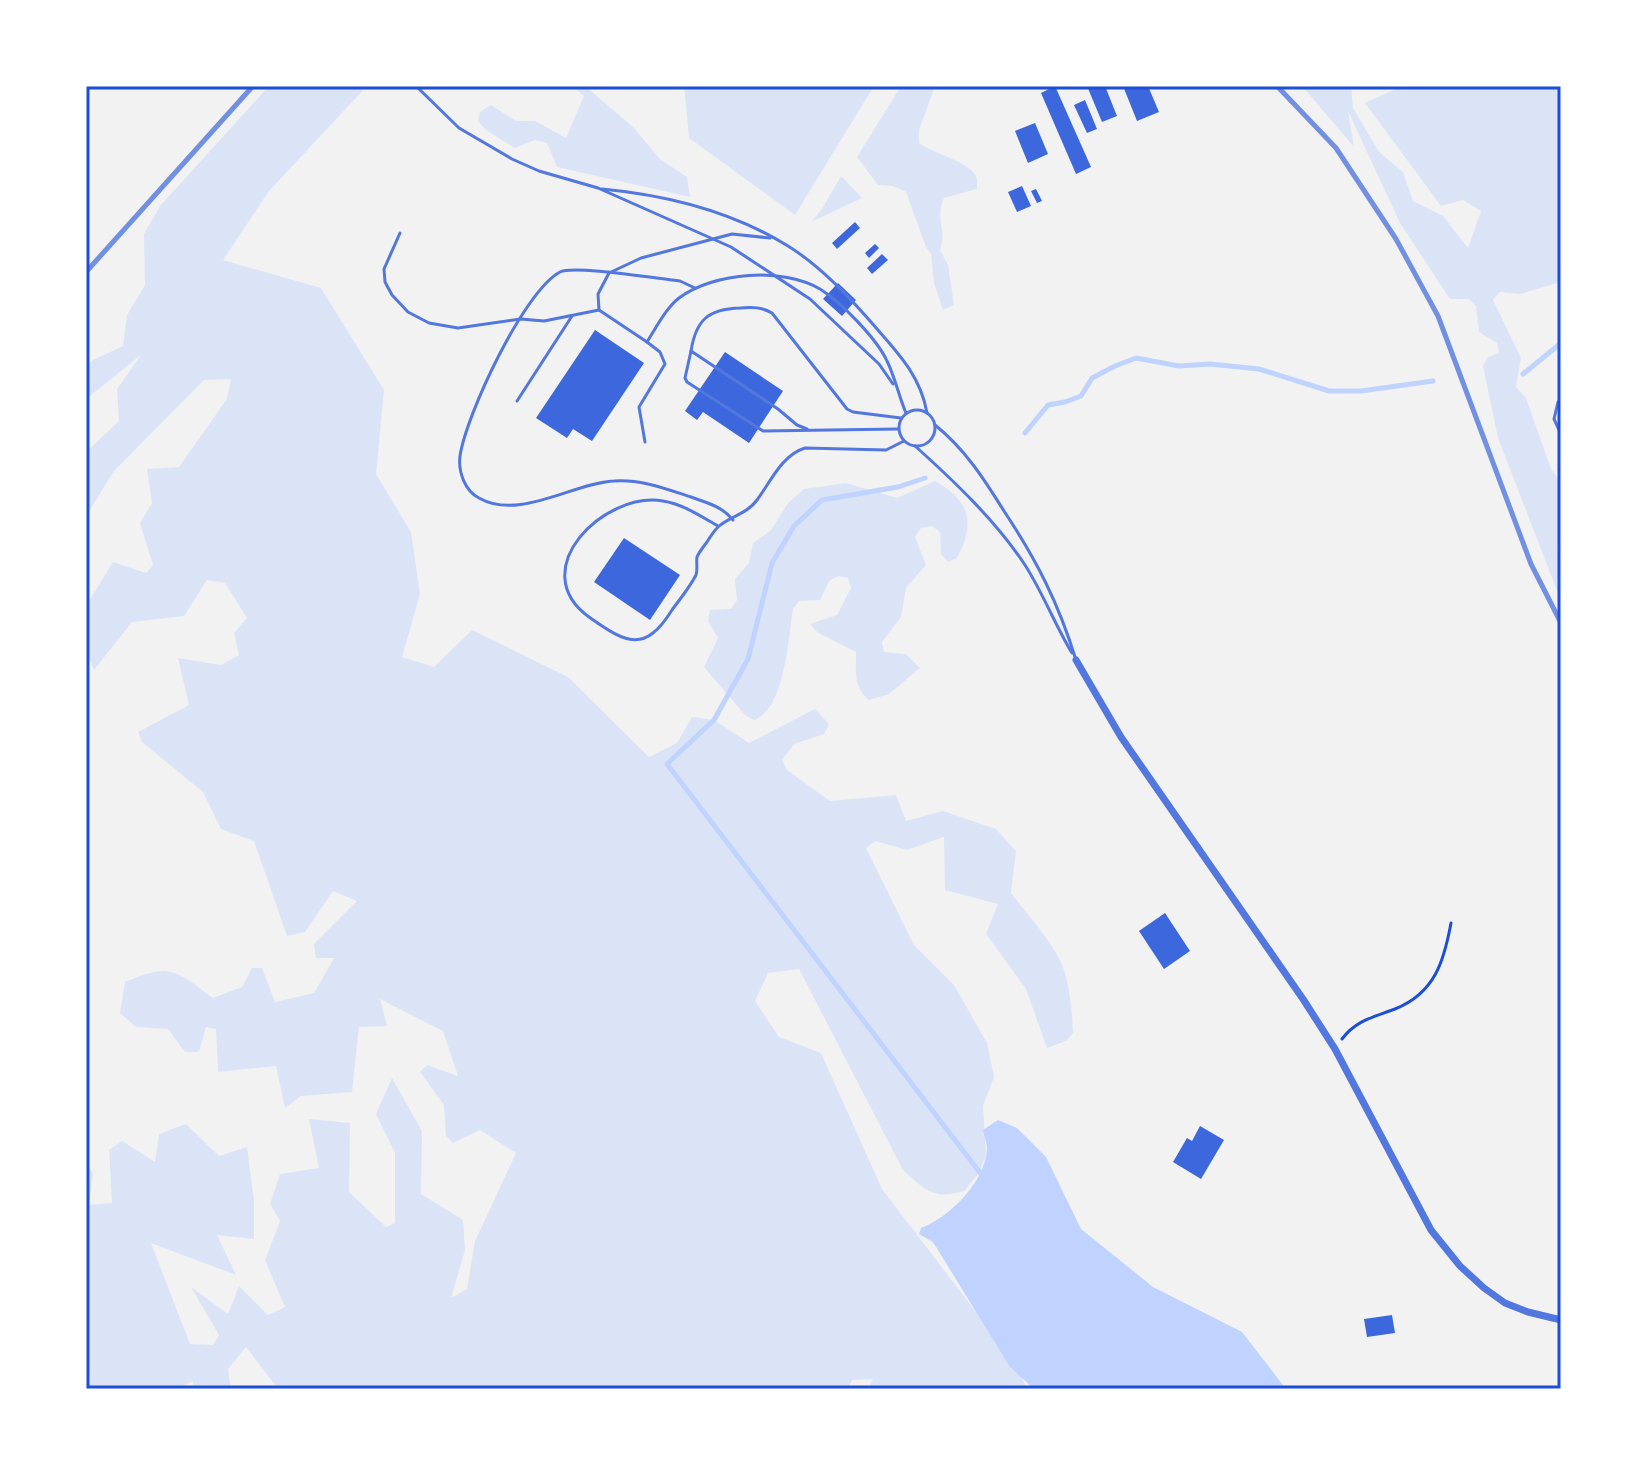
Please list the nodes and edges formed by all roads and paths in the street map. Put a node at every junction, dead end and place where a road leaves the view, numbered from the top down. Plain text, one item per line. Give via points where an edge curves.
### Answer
1 (416, 86) edge
2 (598, 188) junction
3 (400, 233) dead end
4 (712, 237) junction
5 (770, 238) junction
6 (609, 273) junction
7 (777, 278) junction
8 (695, 288) junction
9 (599, 310) junction
10 (572, 316) junction
11 (521, 319) junction
12 (647, 342) junction
13 (691, 351) junction
14 (895, 387) junction
15 (517, 401) dead end
16 (1561, 401) edge
17 (906, 413) junction
18 (927, 413) junction
19 (901, 418) junction
20 (935, 425) junction
21 (807, 429) junction
22 (898, 429) junction
23 (1561, 434) edge
24 (904, 441) junction
25 (645, 442) dead end
26 (915, 446) junction
27 (733, 520) junction
28 (718, 526) junction
29 (1076, 660) junction
30 (1451, 923) dead end
31 (1335, 1049) junction
32 (1561, 1320) edge

1 - 2 lane via 459,128 484,143 539,171
2 - 4 lane
2 - 5 lane via 706,209
3 - 11 lane via 384,269 385,282 408,312 445,327
4 - 5 lane
4 - 6 lane
4 - 7 lane
5 - 18 lane via 812,264 862,311 917,378
6 - 8 lane via 680,281
6 - 9 lane via 598,294
6 - 11 lane via 563,270 544,283
7 - 8 lane via 740,274
7 - 14 lane via 810,299 849,335
7 - 14 lane via 797,279 821,290 849,315 888,362
8 - 12 lane via 676,299
9 - 10 lane
9 - 12 lane
10 - 11 lane
10 - 15 lane
11 - 27 lane via 498,355 468,431 460,458 467,488 478,498 511,505 631,481 725,509
12 - 25 lane via 665,364 639,407
13 - 19 lane via 695,331 710,314 765,309 847,409
13 - 21 lane
13 - 21 lane via 685,378 694,387 763,431
14 - 17 lane
16 - 23 lane via 1554,419
17 - 18 lane
17 - 19 lane
18 - 20 lane
19 - 22 lane
20 - 26 lane via 930,441
20 - 29 lane via 960,447 1037,560
21 - 22 lane
22 - 24 lane
24 - 26 lane
24 - 27 lane via 886,450 794,451 754,505
26 - 29 lane via 1012,548
27 - 28 lane
28 - 28 lane via 697,556 697,573 662,627 644,640 625,637 591,618 568,594 564,567 569,556 585,530 613,507 662,500
29 - 31 street via 1121,737
30 - 31 path via 1444,959 1426,988 1408,1003 1352,1026
31 - 32 street via 1431,1230 1460,1266 1505,1303

